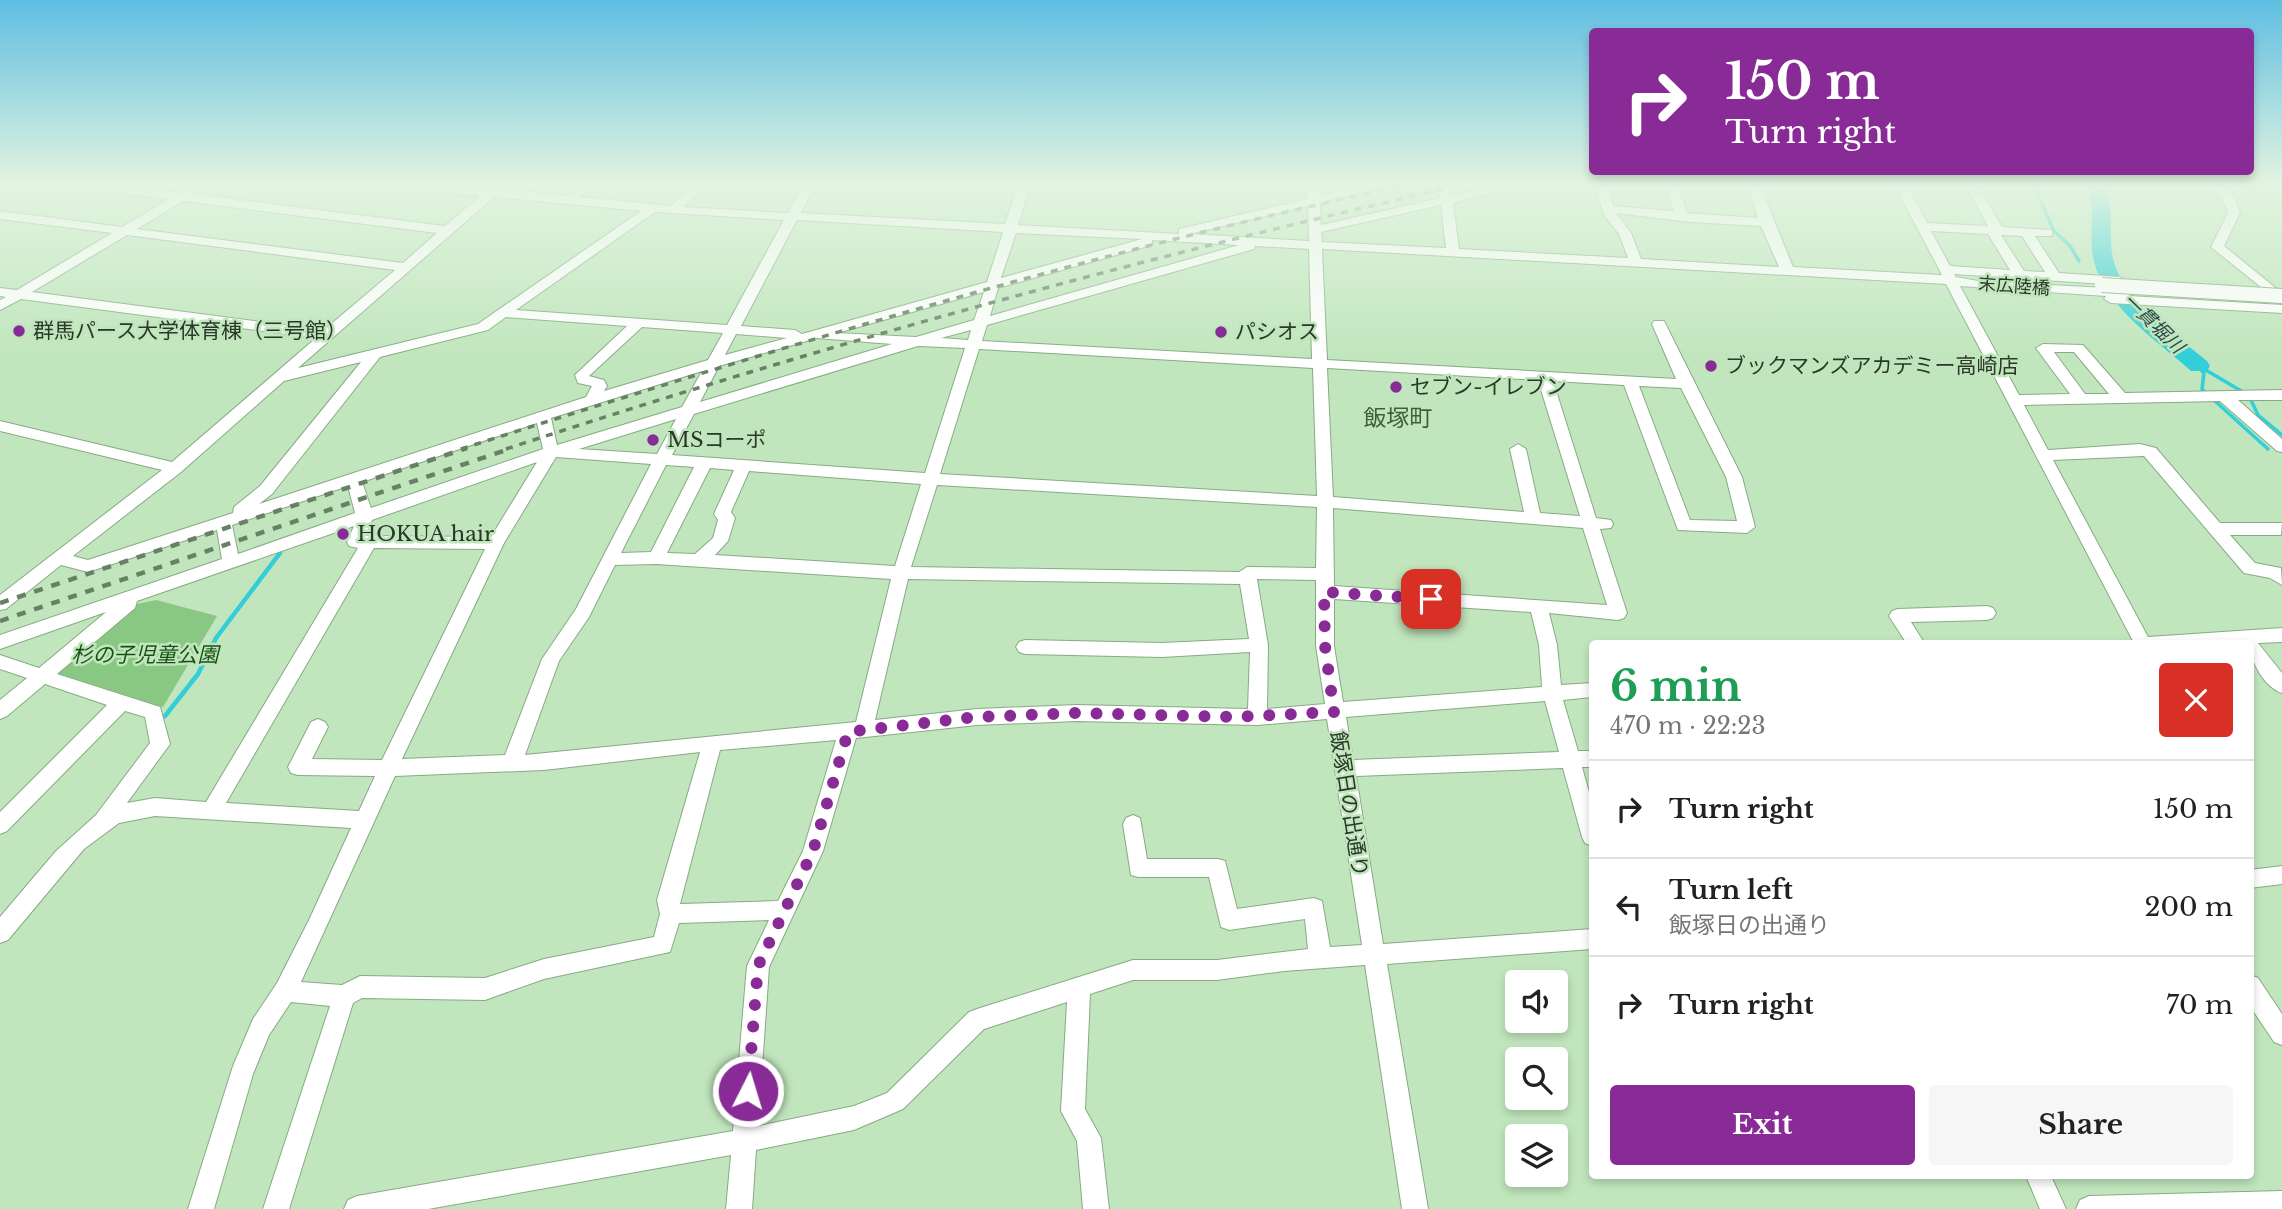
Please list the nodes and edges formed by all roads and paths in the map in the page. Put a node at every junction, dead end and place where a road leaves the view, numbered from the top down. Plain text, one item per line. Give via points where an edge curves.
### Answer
1 (105, 242) edge
2 (212, 242) edge
3 (432, 242) edge
4 (603, 242) edge
5 (779, 242) edge
6 (1007, 242) edge
7 (1144, 242) edge
8 (1261, 242) edge
9 (1314, 242) edge
10 (1355, 242) edge
11 (1452, 242) edge
12 (1628, 242) edge
13 (1775, 242) edge
14 (1931, 242) edge
15 (2001, 242) edge
16 (2033, 242) edge
17 (2219, 242) edge
18 (1453, 253) junction
19 (1636, 263) junction
20 (404, 267) junction
21 (1788, 272) junction
22 (2020, 275) junction
23 (2055, 276) junction
24 (1951, 280) junction
25 (995, 282) junction
26 (2107, 284) junction
27 (2267, 289) junction
28 (2282, 290) edge
29 (0, 292) edge
30 (20, 295) junction
31 (2282, 300) edge
32 (0, 306) edge
33 (2282, 309) edge
34 (503, 313) junction
35 (981, 323) junction
36 (637, 324) junction
37 (1660, 324) dead end
38 (731, 330) junction
39 (327, 335) junction
40 (808, 335) junction
41 (917, 341) junction
42 (974, 345) junction
43 (374, 355) junction
44 (716, 362) junction
45 (1319, 362) junction
46 (1544, 376) junction
47 (277, 379) junction
48 (1630, 382) junction
49 (1686, 384) junction
50 (2282, 395) edge
51 (2224, 396) junction
52 (2080, 398) junction
53 (2121, 398) junction
54 (591, 400) junction
55 (2014, 400) junction
56 (690, 412) junction
57 (543, 416) junction
58 (4, 430) edge
59 (2282, 447) edge
60 (1518, 449) dead end
61 (551, 452) junction
62 (2043, 455) junction
63 (663, 458) junction
64 (705, 462) junction
65 (744, 465) junction
66 (175, 468) junction
67 (353, 479) junction
68 (932, 479) junction
69 (1325, 502) junction
70 (366, 516) junction
71 (1533, 518) junction
72 (227, 520) junction
73 (1598, 524) junction
74 (2216, 529) junction
75 (2281, 529) edge
76 (496, 542) junction
77 (369, 543) junction
78 (656, 558) junction
79 (61, 559) junction
80 (610, 559) junction
81 (231, 560) junction
82 (698, 561) junction
83 (901, 573) junction
84 (1248, 578) junction
85 (2282, 579) edge
86 (1324, 583) junction
87 (0, 585) edge
88 (18, 591) junction
89 (137, 596) junction
90 (0, 604) edge
91 (1538, 606) junction
92 (1987, 613) dead end
93 (2282, 635) edge
94 (1913, 640) edge
95 (2140, 640) edge
96 (0, 642) edge
97 (2254, 642) edge
98 (1259, 645) junction
99 (1025, 647) dead end
100 (2254, 651) edge
101 (0, 662) edge
102 (42, 676) junction
103 (2282, 686) edge
104 (1589, 690) edge
105 (1552, 694) junction
106 (122, 702) junction
107 (0, 711) edge
108 (1334, 712) junction
109 (1257, 717) junction
110 (318, 727) dead end
111 (856, 730) junction
112 (712, 743) junction
113 (1571, 759) junction
114 (1589, 760) edge
115 (512, 763) junction
116 (389, 768) junction
117 (1345, 768) junction
118 (211, 811) junction
119 (365, 820) junction
120 (103, 821) junction
121 (1133, 824) dead end
122 (0, 825) edge
123 (1589, 825) edge
124 (2282, 875) edge
125 (2254, 878) edge
126 (785, 910) junction
127 (671, 914) junction
128 (0, 933) edge
129 (1589, 939) edge
130 (1373, 957) junction
131 (1320, 959) junction
132 (1079, 987) junction
133 (285, 991) junction
134 (2254, 991) edge
135 (344, 996) junction
136 (2282, 1034) edge
137 (743, 1141) junction
138 (2039, 1179) edge
139 (2282, 1204) edge
140 (201, 1209) edge
141 (276, 1209) edge
142 (357, 1209) edge
143 (739, 1209) edge
144 (1096, 1209) edge
145 (1415, 1209) edge
146 (2053, 1209) edge
147 (2089, 1209) edge

1 - 30 street
2 - 20 street
3 - 20 street
4 - 34 street
5 - 38 street
6 - 25 street
7 - 25 street
8 - 35 street
9 - 45 street, 飯塚日の出通り
10 - 18 street
11 - 18 street
12 - 19 street
13 - 21 street
14 - 24 street
15 - 22 street
16 - 23 street
17 - 27 street via 2217,247
18 - 19 street
19 - 21 street
20 - 39 street
21 - 24 street
22 - 23 street
22 - 24 street
23 - 26 street
24 - 26 street, 末広陸橋 via 1978,285
24 - 33 street via 2126,299
24 - 55 street
25 - 35 street
25 - 40 street
26 - 27 street
26 - 31 street, 末広陸橋
27 - 28 street
27 - 31 street
29 - 30 street
30 - 32 street
30 - 39 street
34 - 36 street
34 - 43 street via 483,327
35 - 41 street
35 - 42 street
36 - 38 street
36 - 54 street via 582,375 583,380 599,383
37 - 49 street
38 - 40 street
38 - 44 street
39 - 47 street
40 - 41 street
40 - 44 street
41 - 42 street
41 - 56 street
42 - 45 street
42 - 68 street
43 - 47 street
43 - 72 street via 267,490
44 - 54 street
44 - 56 street
45 - 46 street
45 - 69 street, 飯塚日の出通り
46 - 48 street
46 - 73 street
47 - 66 street
48 - 49 street
48 - 49 street via 1684,526 1747,527 1734,477
50 - 51 street
51 - 53 street
51 - 59 street
52 - 53 street
52 - 53 street via 2043,348 2078,348
52 - 55 street
54 - 57 street
55 - 62 street
56 - 61 street
56 - 63 street
57 - 61 street
57 - 67 street
58 - 66 street
60 - 71 street
61 - 63 street
61 - 70 street
61 - 76 street
62 - 74 street via 2150,452
62 - 95 street
63 - 64 street
63 - 80 street
64 - 65 street
64 - 78 street
65 - 68 street
65 - 82 street via 722,514 727,518 720,541
66 - 79 street
67 - 70 street
67 - 72 street
68 - 69 street
68 - 83 street
69 - 71 street
69 - 86 street, 飯塚日の出通り
70 - 77 street via 355,542
70 - 81 street
71 - 73 street
72 - 79 street via 88,566
72 - 81 street
73 - 91 street via 1618,612
74 - 75 street
74 - 85 street via 2250,569 2276,572
76 - 77 street
76 - 116 street
77 - 118 street
78 - 80 street
78 - 82 street
79 - 88 street
80 - 115 street via 551,660
81 - 89 street
82 - 83 street
83 - 84 street
83 - 111 street
84 - 86 street via 1247,573
84 - 98 street
86 - 91 street
86 - 108 street, 飯塚日の出通り via 1325,646
87 - 88 street
88 - 90 street
89 - 96 street
89 - 102 street
91 - 105 street via 1548,645
92 - 94 street via 1898,616
93 - 97 street
98 - 99 street via 1162,650
98 - 109 street
100 - 103 street
101 - 102 street
102 - 106 street
102 - 107 street
104 - 105 street
105 - 108 street
105 - 113 street
106 - 120 street via 153,712 160,744
106 - 122 street
108 - 109 street
108 - 117 street, 飯塚日の出通り
109 - 111 street via 1077,713 976,717
110 - 116 street via 298,767
111 - 112 street
111 - 126 street via 813,851
112 - 115 street
112 - 127 street via 668,900
113 - 114 street
113 - 117 street
113 - 123 street
115 - 116 street
116 - 119 street
117 - 130 street, 飯塚日の出通り
118 - 119 street
118 - 120 street via 155,807
119 - 133 street
120 - 128 street via 78,842
121 - 131 street via 1138,868 1218,868 1229,920 1314,908
124 - 125 street
126 - 127 street
126 - 137 street via 758,966
127 - 135 street via 662,945 544,970 485,989 360,987
129 - 130 street
130 - 131 street
130 - 145 street, 飯塚日の出通り
131 - 132 street via 1217,970 1133,970
132 - 137 street via 977,1020 895,1101 853,1118
132 - 144 street via 1073,1111 1089,1138
133 - 135 street
133 - 140 street via 261,1027 241,1074
134 - 136 street
135 - 141 street
137 - 142 street
137 - 143 street
138 - 146 street
139 - 147 street

